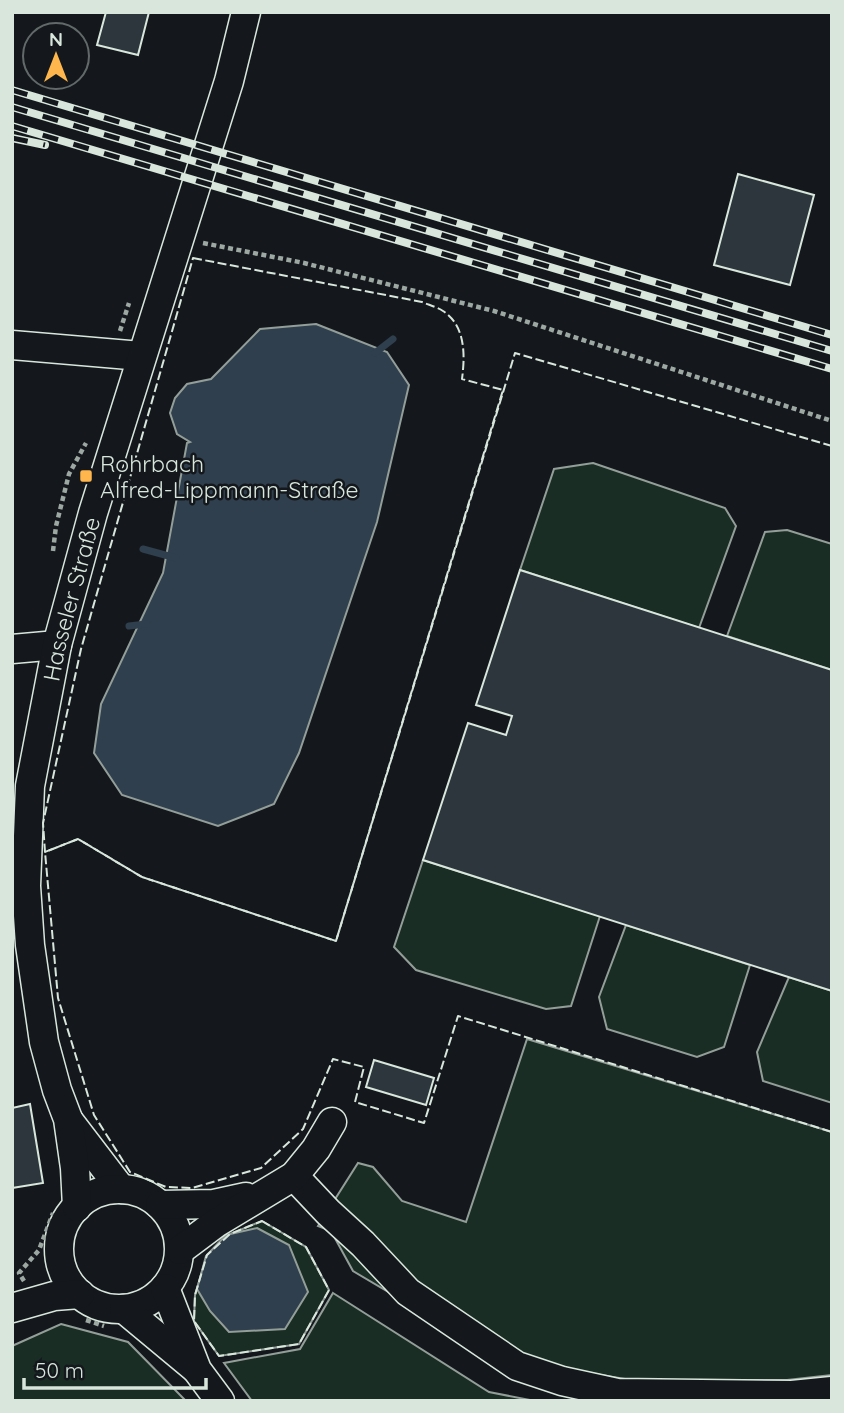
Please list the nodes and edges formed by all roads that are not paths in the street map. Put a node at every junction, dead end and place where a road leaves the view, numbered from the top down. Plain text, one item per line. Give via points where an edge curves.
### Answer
1 (246, 12) edge
2 (12, 345) edge
3 (141, 356) junction
4 (57, 645) junction
5 (12, 649) edge
6 (68, 1119) junction
7 (332, 1122) dead end
8 (294, 1177) junction
9 (121, 1189) junction
10 (265, 1192) junction
11 (160, 1205) junction
12 (77, 1207) junction
13 (180, 1250) junction
14 (60, 1259) junction
15 (165, 1288) junction
16 (80, 1294) junction
17 (12, 1306) edge
18 (124, 1309) junction
19 (197, 1370) junction
20 (832, 1391) edge
21 (220, 1401) edge

1 - 3 street, Hasseler Straße via 229,81
2 - 3 street
3 - 4 street, Hasseler Straße
4 - 5 street
4 - 6 street, Hasseler Straße via 30,786 26,886 44,1042
6 - 9 street, Hasseler Straße
6 - 12 street, Hasseler Straße
7 - 8 street
8 - 10 street
8 - 20 street via 408,1292 517,1366 617,1393 792,1395
9 - 11 street
9 - 12 street via 97,1194
10 - 11 street via 214,1204
10 - 13 street
11 - 13 street via 171,1218
12 - 14 street via 61,1236
13 - 15 street via 176,1270
14 - 16 street
14 - 17 street via 46,1278
15 - 18 street via 147,1303
15 - 19 street
16 - 17 street
16 - 18 street via 100,1307
18 - 19 street
19 - 21 street

